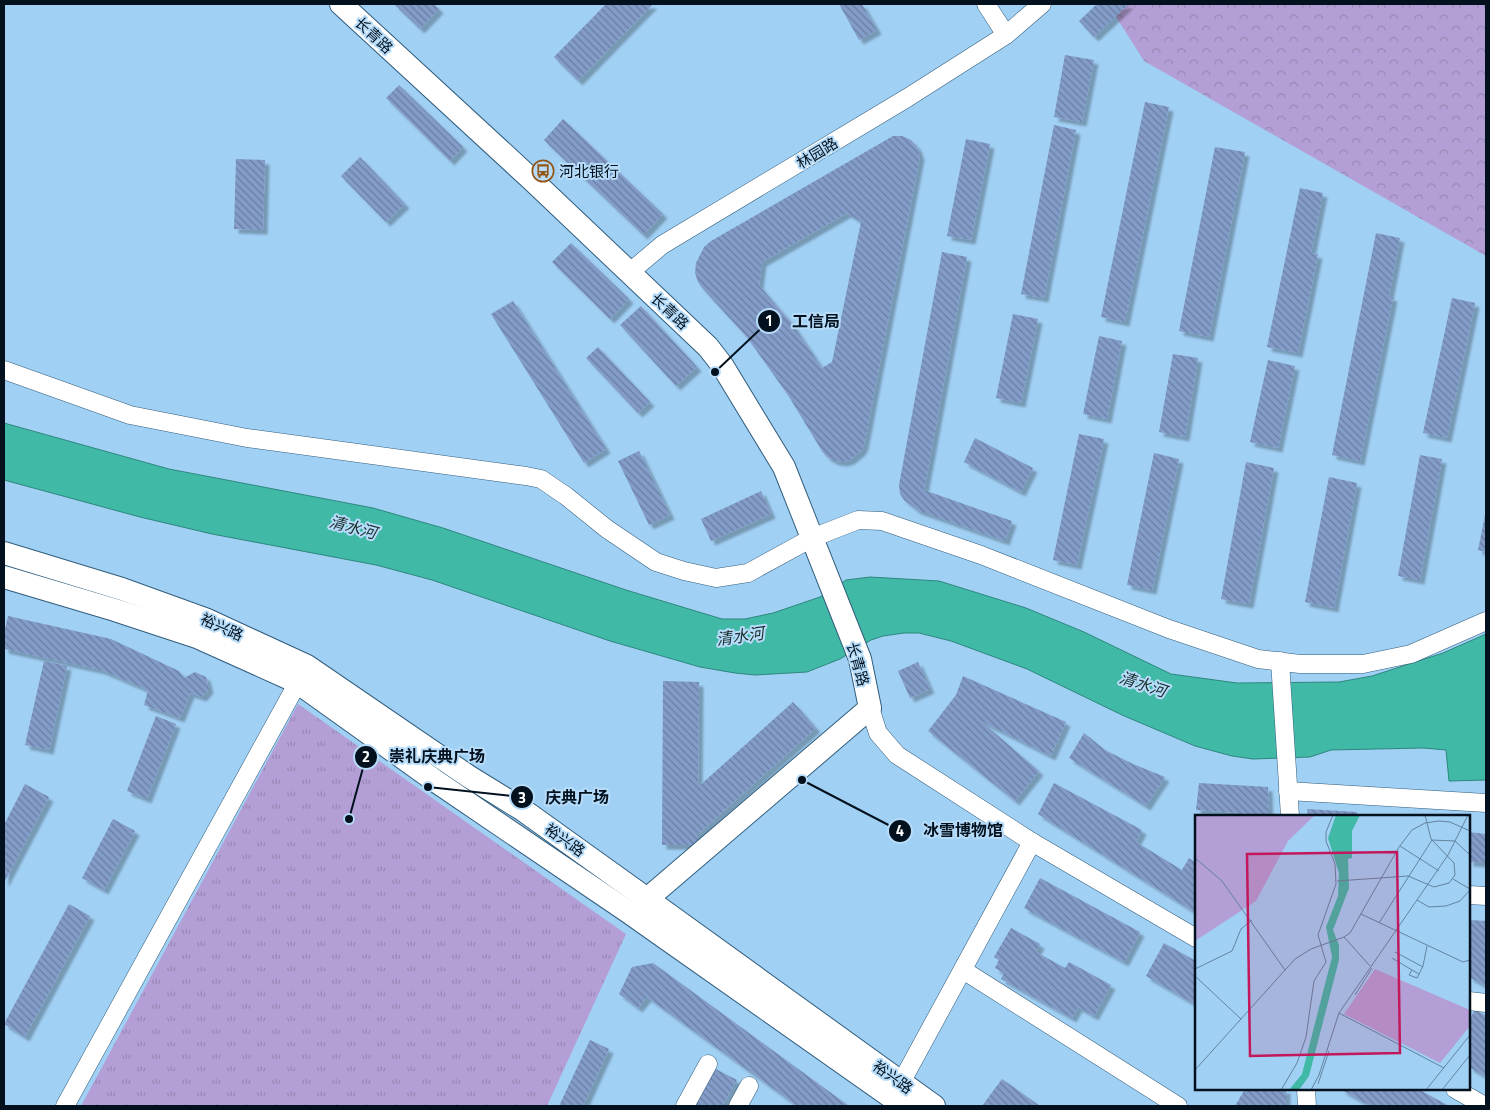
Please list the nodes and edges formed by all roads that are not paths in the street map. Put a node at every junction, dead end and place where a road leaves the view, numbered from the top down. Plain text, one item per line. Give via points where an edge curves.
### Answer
1 (341, 4) edge
2 (986, 4) edge
3 (1042, 4) edge
4 (1006, 35) junction
5 (630, 273) junction
6 (4, 370) edge
7 (812, 538) junction
8 (4, 553) edge
9 (4, 577) edge
10 (1486, 621) edge
11 (1281, 670) junction
12 (302, 674) junction
13 (870, 708) junction
14 (1288, 791) junction
15 (1486, 803) edge
16 (1290, 815) edge
17 (1032, 842) junction
18 (1470, 895) edge
19 (1486, 896) edge
20 (648, 898) junction
21 (627, 911) junction
22 (1195, 937) edge
23 (962, 970) junction
24 (1470, 1002) edge
25 (1486, 1003) edge
26 (708, 1064) dead end
27 (749, 1086) dead end
28 (1306, 1090) edge
29 (1457, 1090) edge
30 (896, 1098) edge
31 (65, 1106) edge
32 (684, 1106) edge
33 (738, 1106) edge
34 (934, 1106) edge
35 (1178, 1106) edge
36 (1307, 1106) edge
37 (1485, 1106) edge

1 - 5 main road, 长青路
2 - 4 street
3 - 4 street, 林园路
4 - 5 street, 林园路 via 662,245
5 - 7 main road, 长青路 via 708,347 722,365 784,467
6 - 7 street via 130,415 247,438 541,479 656,562 716,578 748,573
7 - 11 street via 858,520 882,521 981,555 1169,630 1258,659
7 - 13 main road, 长青路 via 860,659
8 - 12 main road, 裕兴路 via 122,589 205,619
9 - 12 main road, 裕兴路 via 115,610
10 - 11 street via 1411,654 1363,664 1300,664
11 - 14 street
12 - 20 main road, 裕兴路 via 523,810
12 - 21 main road, 裕兴路 via 434,780
12 - 31 street
13 - 17 street via 878,733 897,755
13 - 20 main road
14 - 15 street
14 - 16 street
17 - 22 street
17 - 23 street
18 - 19 street
20 - 21 street
20 - 30 main road, 裕兴路
21 - 30 main road, 裕兴路
23 - 30 street
23 - 35 street
24 - 25 street
26 - 32 street
27 - 33 street
28 - 36 street
29 - 37 street
30 - 34 main road, 裕兴路

